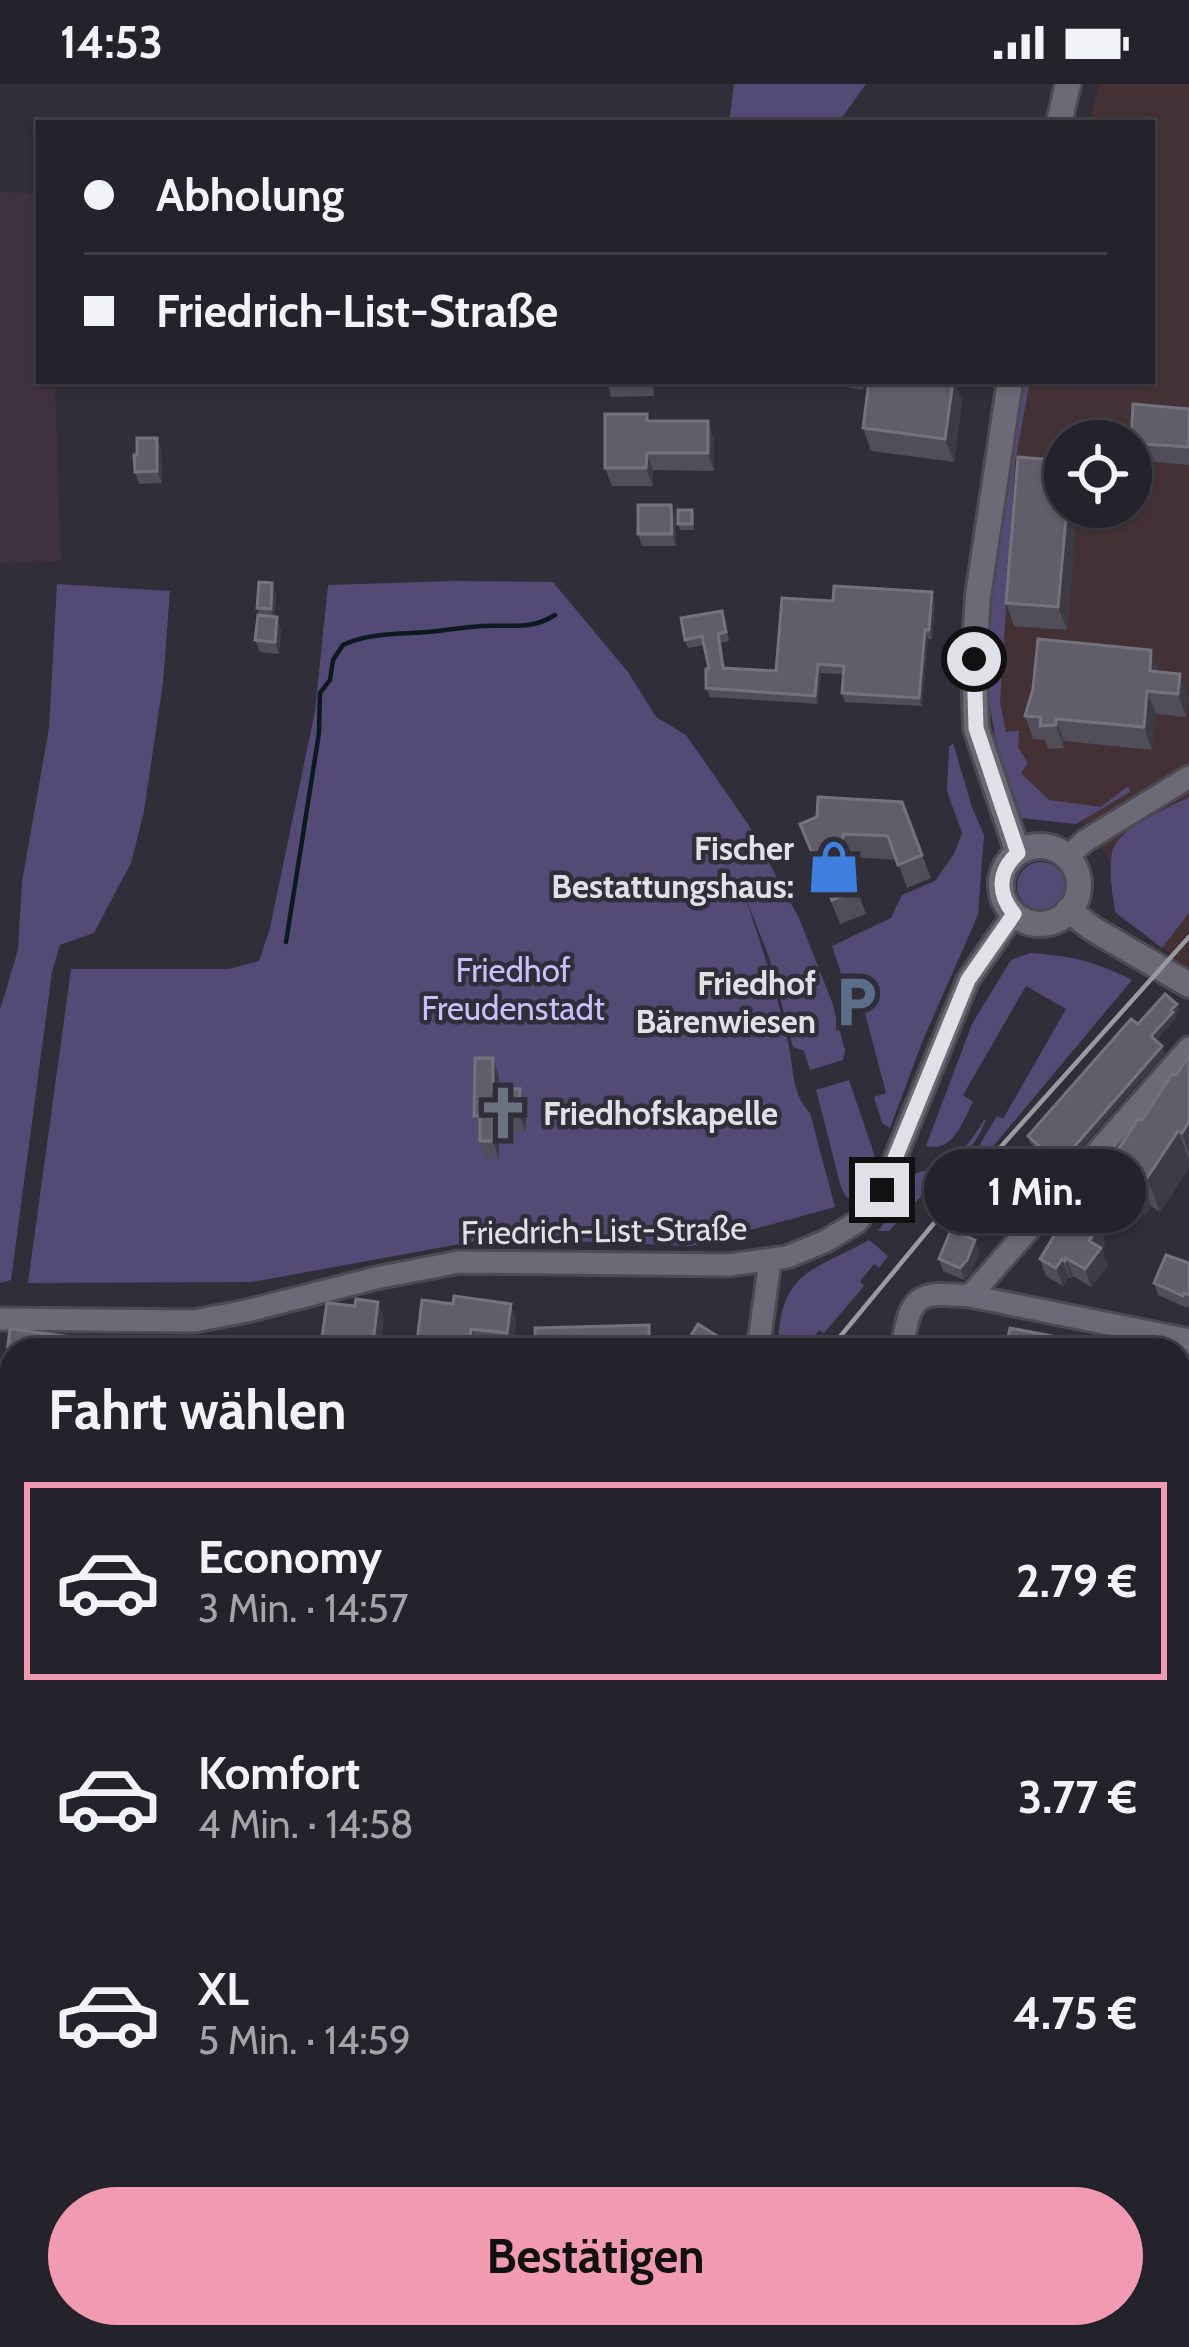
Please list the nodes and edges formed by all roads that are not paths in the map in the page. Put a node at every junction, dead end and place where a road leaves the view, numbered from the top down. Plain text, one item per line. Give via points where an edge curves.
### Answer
1 (1068, 84) edge
2 (1060, 120) edge
3 (1010, 384) edge
4 (1189, 777) edge
5 (1018, 853) junction
6 (1066, 857) junction
7 (1068, 910) junction
8 (1014, 914) junction
9 (1189, 985) edge
10 (1189, 1048) edge
11 (770, 1261) junction
12 (970, 1296) junction
13 (0, 1319) edge
14 (760, 1338) edge
15 (904, 1338) edge
16 (1137, 1338) edge

1 - 2 street
3 - 5 street via 974,659 976,728
4 - 6 street
5 - 6 street via 1049,847
5 - 8 street via 1001,878
6 - 7 street via 1078,883
7 - 8 street via 1038,924
7 - 9 street
8 - 11 street, Friedrich-List-Straße via 968,980 882,1190 842,1232
10 - 12 street
11 - 13 street, Friedrich-List-Straße via 459,1262 194,1321
11 - 14 street
12 - 15 street via 924,1295 910,1308
12 - 16 street

